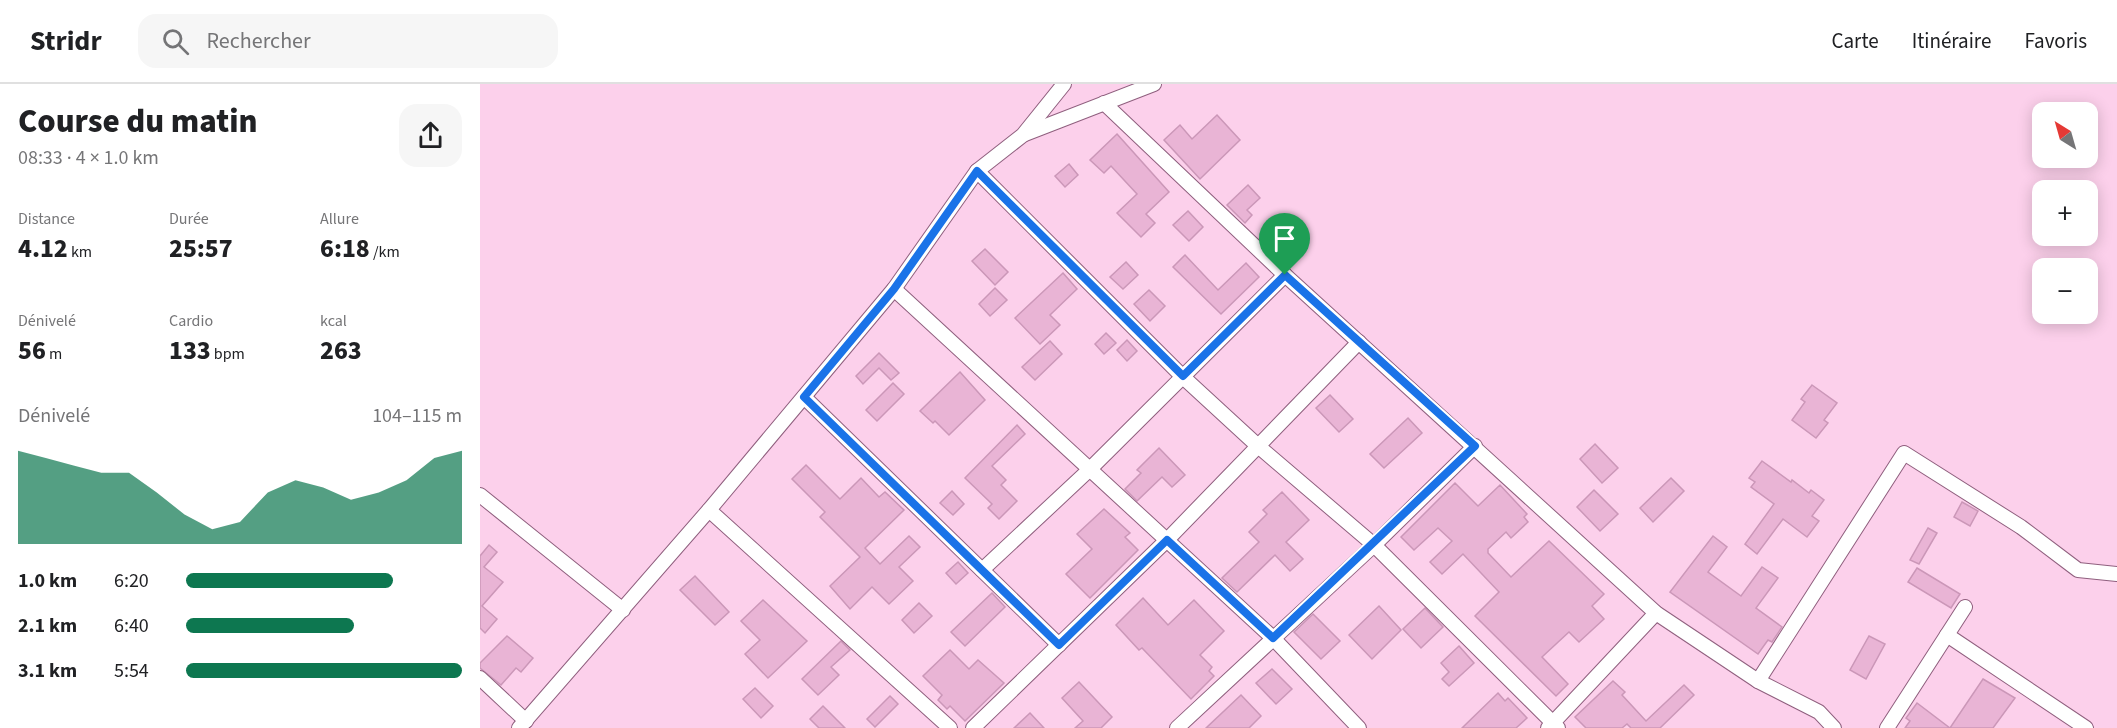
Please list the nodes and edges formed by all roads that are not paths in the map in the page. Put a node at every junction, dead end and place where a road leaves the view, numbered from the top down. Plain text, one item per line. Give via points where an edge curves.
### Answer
1 (1052, 84) edge
2 (1064, 84) edge
3 (1154, 84) edge
4 (1104, 103) junction
5 (1043, 110) junction
6 (1023, 135) junction
7 (977, 171) junction
8 (1285, 275) junction
9 (894, 289) junction
10 (1359, 342) junction
11 (1183, 376) junction
12 (804, 397) junction
13 (1258, 446) junction
14 (1475, 446) junction
15 (1089, 470) junction
16 (480, 495) edge
17 (709, 510) junction
18 (1167, 540) junction
19 (1374, 545) junction
20 (982, 570) junction
21 (2117, 574) edge
22 (1965, 607) dead end
23 (623, 610) junction
24 (1656, 613) junction
25 (1947, 635) junction
26 (1273, 638) junction
27 (1059, 645) junction
28 (480, 678) edge
29 (1758, 681) junction
30 (523, 724) edge
31 (1553, 726) edge
32 (950, 728) edge
33 (973, 728) edge
34 (1178, 728) edge
35 (1359, 728) edge
36 (1834, 728) edge
37 (1887, 728) edge
38 (2086, 728) edge

1 - 5 street
2 - 5 street
3 - 4 street
4 - 6 street
4 - 8 street
5 - 6 street
6 - 7 street
7 - 9 street
7 - 11 street
8 - 10 street
8 - 11 street
9 - 12 street
9 - 15 street
10 - 13 street
10 - 14 street
11 - 13 street
11 - 15 street
12 - 17 street
12 - 20 street
13 - 18 street
13 - 19 street
14 - 19 street
14 - 24 street
15 - 18 street
15 - 20 street
16 - 23 street
17 - 23 street
17 - 32 street
18 - 26 street
18 - 27 street
19 - 26 street
19 - 31 street
20 - 27 street
21 - 29 street via 2078,570 2021,527 1904,453
22 - 25 street
23 - 30 street
24 - 29 street
24 - 31 street
25 - 37 street
25 - 38 street
26 - 34 street
26 - 35 street
27 - 33 street
28 - 30 street
29 - 36 street via 1819,712

